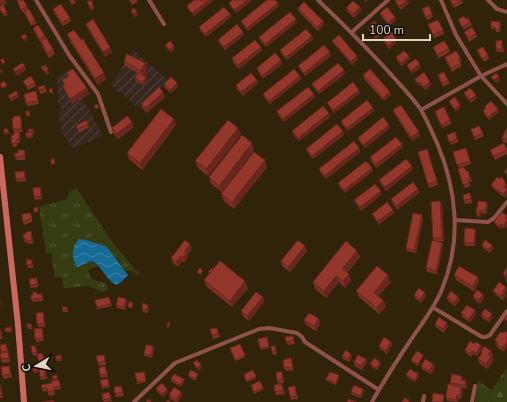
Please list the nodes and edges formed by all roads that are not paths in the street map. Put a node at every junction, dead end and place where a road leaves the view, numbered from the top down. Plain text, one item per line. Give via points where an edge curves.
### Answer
1 (36, 0) edge
2 (149, 0) edge
3 (318, 0) edge
4 (388, 0) edge
5 (440, 0) edge
6 (488, 0) edge
7 (507, 12) edge
8 (164, 24) dead end
9 (352, 32) junction
10 (507, 64) edge
11 (481, 76) junction
12 (507, 104) edge
13 (421, 110) junction
14 (111, 132) edge
15 (0, 157) edge
16 (507, 202) edge
17 (455, 220) junction
18 (434, 308) junction
19 (507, 311) edge
20 (475, 386) dead end
21 (379, 390) junction
22 (424, 396) dead end
23 (24, 402) edge
24 (134, 402) edge
25 (372, 402) edge
26 (423, 402) edge
27 (472, 402) edge

1 - 14 street via 68,55 98,94
2 - 8 street
3 - 9 street
4 - 9 street
5 - 11 street via 456,35
6 - 7 street via 497,9
9 - 13 street
10 - 11 street
11 - 12 street
11 - 13 street
13 - 17 street via 436,140 448,174
15 - 23 street
16 - 17 street via 488,222
17 - 18 street via 454,251 449,272
18 - 19 street via 482,337 490,335
18 - 21 street
20 - 27 street
21 - 24 street via 305,342 297,333 265,328 175,363
21 - 25 street
22 - 26 street

